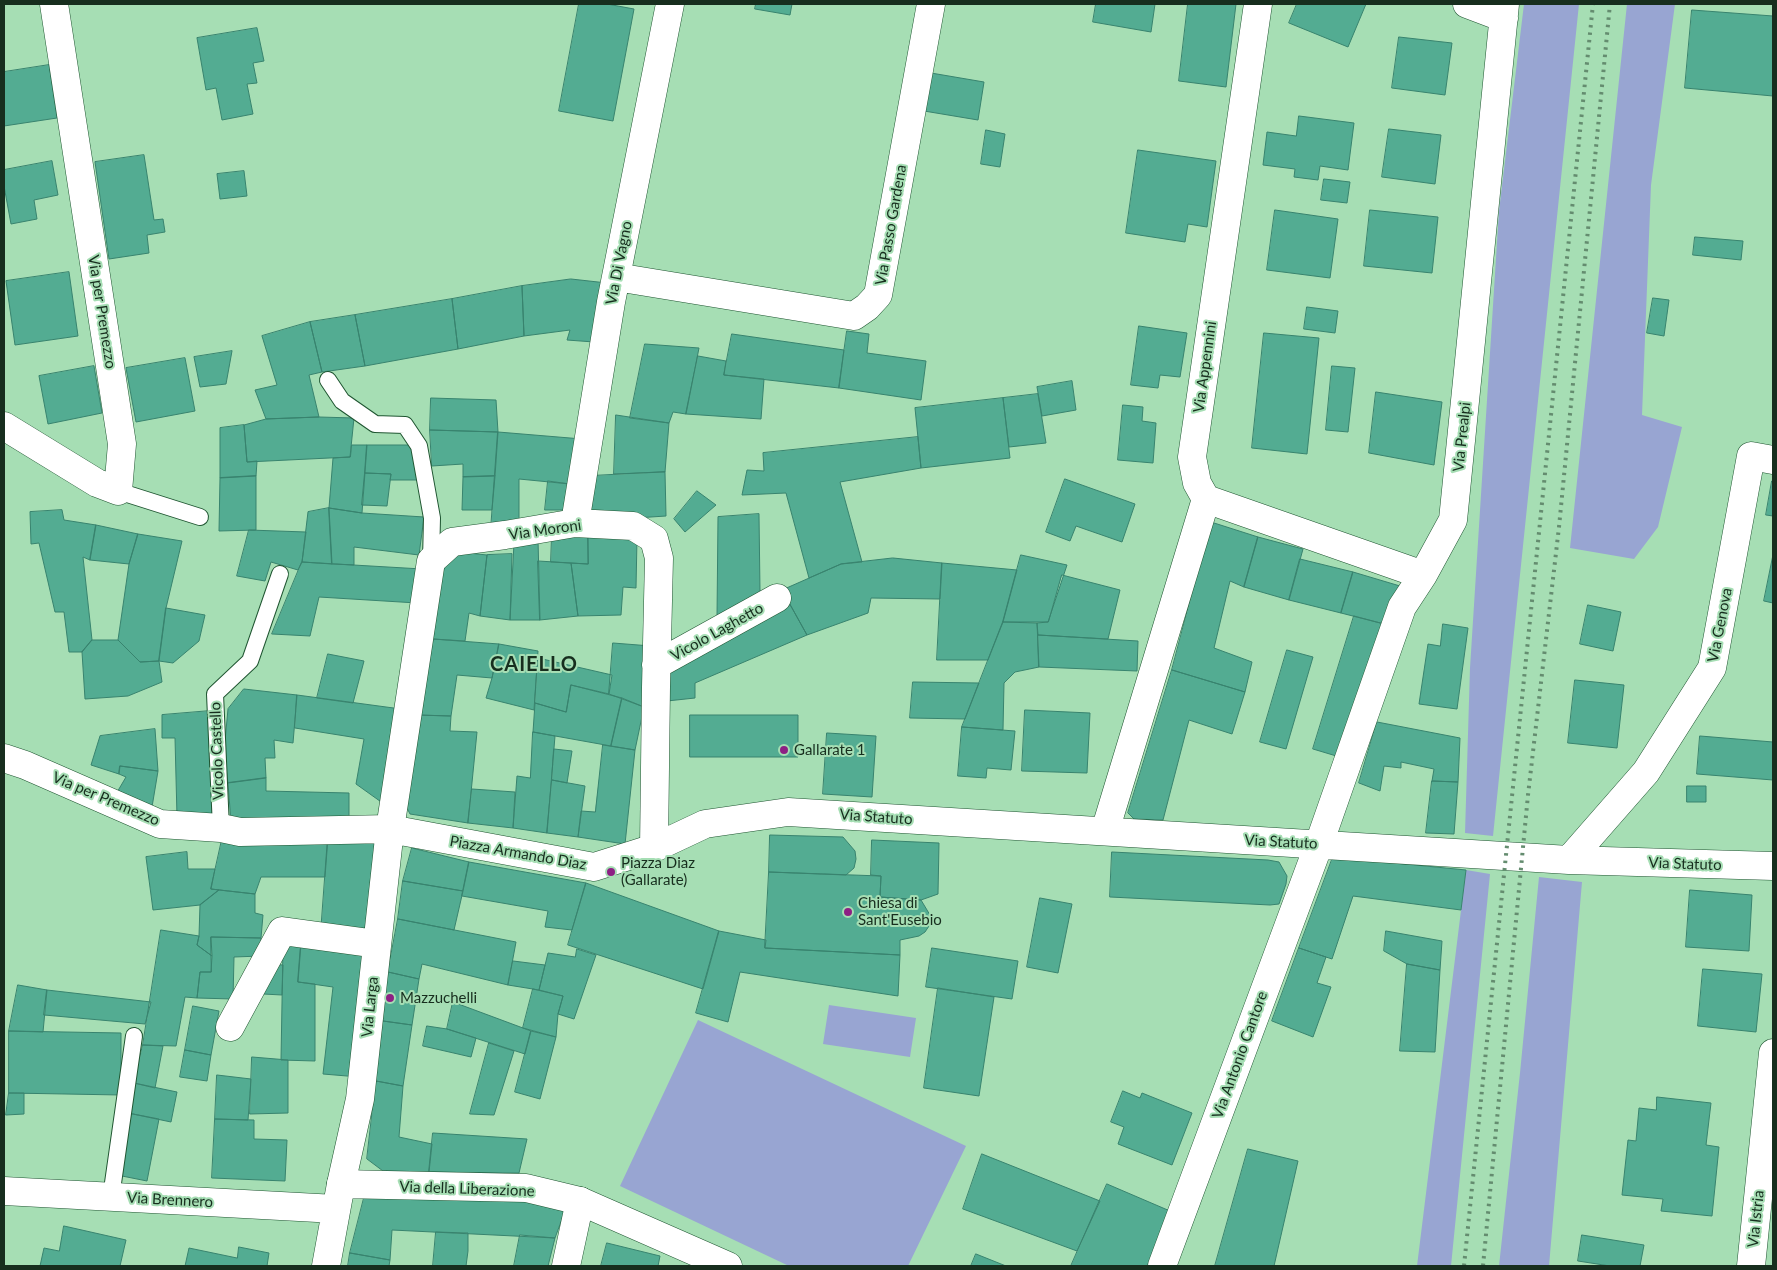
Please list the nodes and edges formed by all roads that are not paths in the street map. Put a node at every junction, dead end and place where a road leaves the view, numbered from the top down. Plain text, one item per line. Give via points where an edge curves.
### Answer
1 (54, 4) edge
2 (670, 4) edge
3 (932, 4) edge
4 (1258, 4) edge
5 (1467, 4) edge
6 (1504, 11) edge
7 (616, 277) junction
8 (328, 380) dead end
9 (4, 426) edge
10 (1773, 460) edge
11 (118, 491) junction
12 (1206, 499) junction
13 (200, 516) dead end
14 (575, 523) junction
15 (431, 561) junction
16 (280, 574) dead end
17 (1423, 575) junction
18 (777, 598) dead end
19 (656, 665) junction
20 (4, 758) edge
21 (788, 812) joint
22 (220, 828) junction
23 (390, 830) junction
24 (1105, 831) junction
25 (1319, 844) junction
26 (654, 848) junction
27 (1569, 860) junction
28 (1773, 866) edge
29 (377, 944) junction
30 (230, 1027) dead end
31 (134, 1036) dead end
32 (1773, 1053) edge
33 (4, 1191) edge
34 (339, 1196) junction
35 (111, 1197) junction
36 (580, 1200) junction
37 (326, 1266) edge
38 (566, 1266) edge
39 (728, 1266) edge
40 (1162, 1266) edge
41 (1751, 1266) edge

1 - 11 street, Via per Premezzo via 122,444
2 - 7 street, Via Di Vagno
3 - 7 street, Via Passo Gardena via 878,295 867,307 854,316
4 - 12 street, Via Appennini via 1192,458 1197,483
5 - 6 street
6 - 17 street, Via Prealpi via 1453,520
7 - 14 street, Via Di Vagno
8 - 15 lane via 342,401 374,424 405,425 419,446 432,518
9 - 11 street via 97,482
10 - 27 street, Via Genova via 1751,456 1712,668 1646,772
11 - 13 lane
12 - 17 street
12 - 24 street
14 - 15 street, Via Moroni via 452,542
14 - 19 street, Via Moroni via 633,526 654,539 659,558
15 - 23 street
16 - 22 lane, Vicolo Castello via 250,661 215,694
17 - 25 street, Via Prealpi via 1402,607
18 - 19 street, Vicolo Laghetto
19 - 26 street, Via Moroni
20 - 22 street, Via per Premezzo via 160,824
21 - 24 street, Via Statuto
21 - 26 street, Piazza Armando Diaz via 704,824
22 - 23 street, Via per Premezzo via 240,832
23 - 26 street, Piazza Armando Diaz via 594,867
23 - 29 street, Via Larga
24 - 25 street, Via Statuto
25 - 27 street, Via Statuto
25 - 40 street, Via Antonio Cantore
27 - 28 street, Via Statuto
29 - 30 street via 282,931
29 - 34 street, Via Larga via 360,1099
31 - 35 lane
32 - 41 street, Via Istria
33 - 35 street, Via Brennero
34 - 35 street, Via Brennero
34 - 36 street, Via della Liberazione via 526,1188
34 - 37 street, Via Larga
36 - 38 street
36 - 39 street, Via della Liberazione

